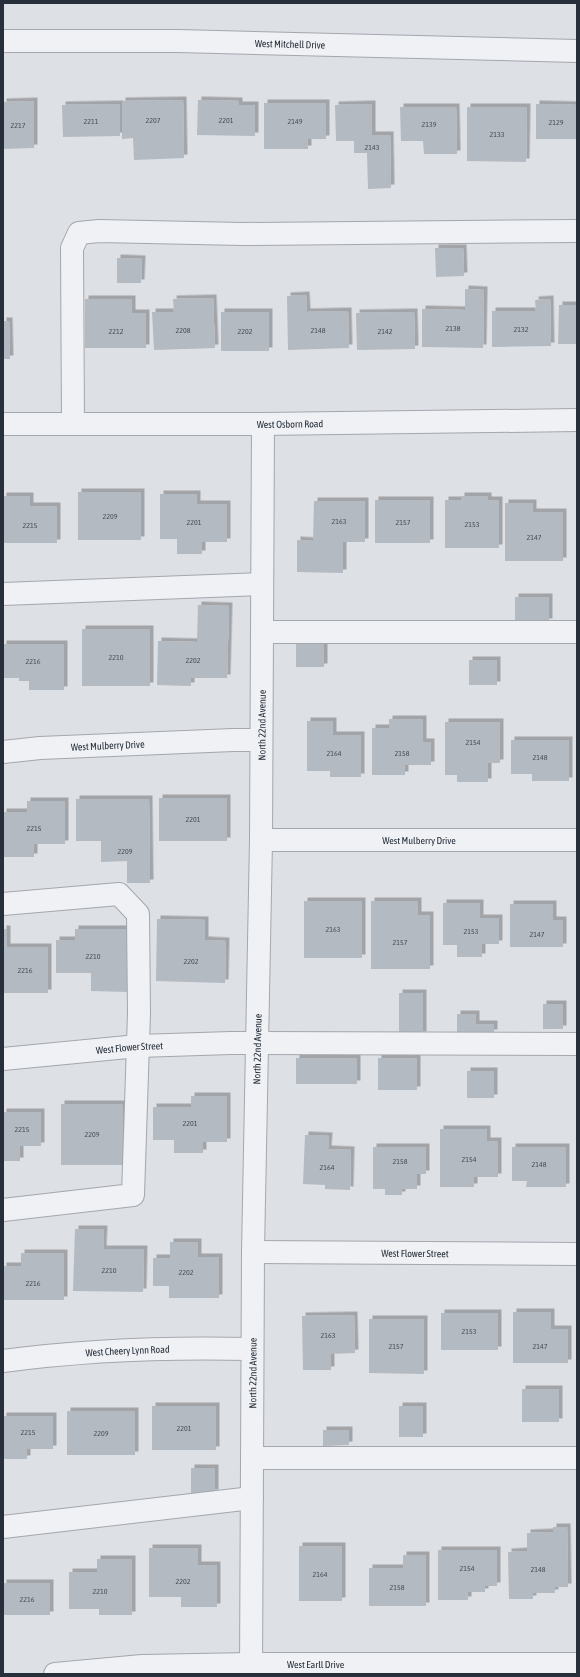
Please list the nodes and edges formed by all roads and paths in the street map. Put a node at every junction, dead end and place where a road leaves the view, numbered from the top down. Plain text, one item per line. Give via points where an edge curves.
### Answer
1 (3, 42) edge
2 (577, 51) edge
3 (577, 231) edge
4 (577, 420) edge
5 (3, 424) edge
6 (73, 424) junction
7 (263, 424) junction
8 (262, 584) junction
9 (3, 594) edge
10 (262, 632) junction
11 (577, 632) edge
12 (261, 740) junction
13 (3, 752) edge
14 (261, 840) junction
15 (577, 840) edge
16 (3, 904) edge
17 (257, 1043) junction
18 (577, 1044) edge
19 (138, 1046) junction
20 (3, 1059) edge
21 (3, 1210) edge
22 (253, 1252) junction
23 (577, 1254) edge
24 (252, 1349) junction
25 (3, 1361) edge
26 (252, 1458) junction
27 (577, 1458) edge
28 (252, 1498) junction
29 (3, 1528) edge
30 (577, 1664) edge
31 (251, 1669) edge
32 (54, 1674) edge

1 - 2 street, West Mitchell Drive via 178,42
3 - 6 street via 79,233 72,248
4 - 7 street, West Osborn Road
5 - 6 street, West Osborn Road
6 - 7 street, West Osborn Road
7 - 8 street, North 22nd Avenue
8 - 9 street
8 - 10 street, North 22nd Avenue
10 - 11 street
10 - 12 street, North 22nd Avenue
12 - 13 street, West Mulberry Drive via 40,748
12 - 14 street, North 22nd Avenue
14 - 15 street, West Mulberry Drive
14 - 17 street, North 22nd Avenue
16 - 19 street via 119,894 138,914
17 - 18 street, West Flower Street
17 - 19 street, West Flower Street
17 - 22 street, North 22nd Avenue
19 - 20 street, West Flower Street
19 - 21 street via 133,1195
22 - 23 street, West Flower Street
22 - 24 street, North 22nd Avenue
24 - 25 street, West Cheery Lynn Road via 51,1355
24 - 26 street, North 22nd Avenue
26 - 27 street
26 - 28 street, North 22nd Avenue
28 - 29 street
28 - 31 street, North 22nd Avenue
30 - 31 street, West Earll Drive
31 - 32 street, West Earll Drive via 142,1666

